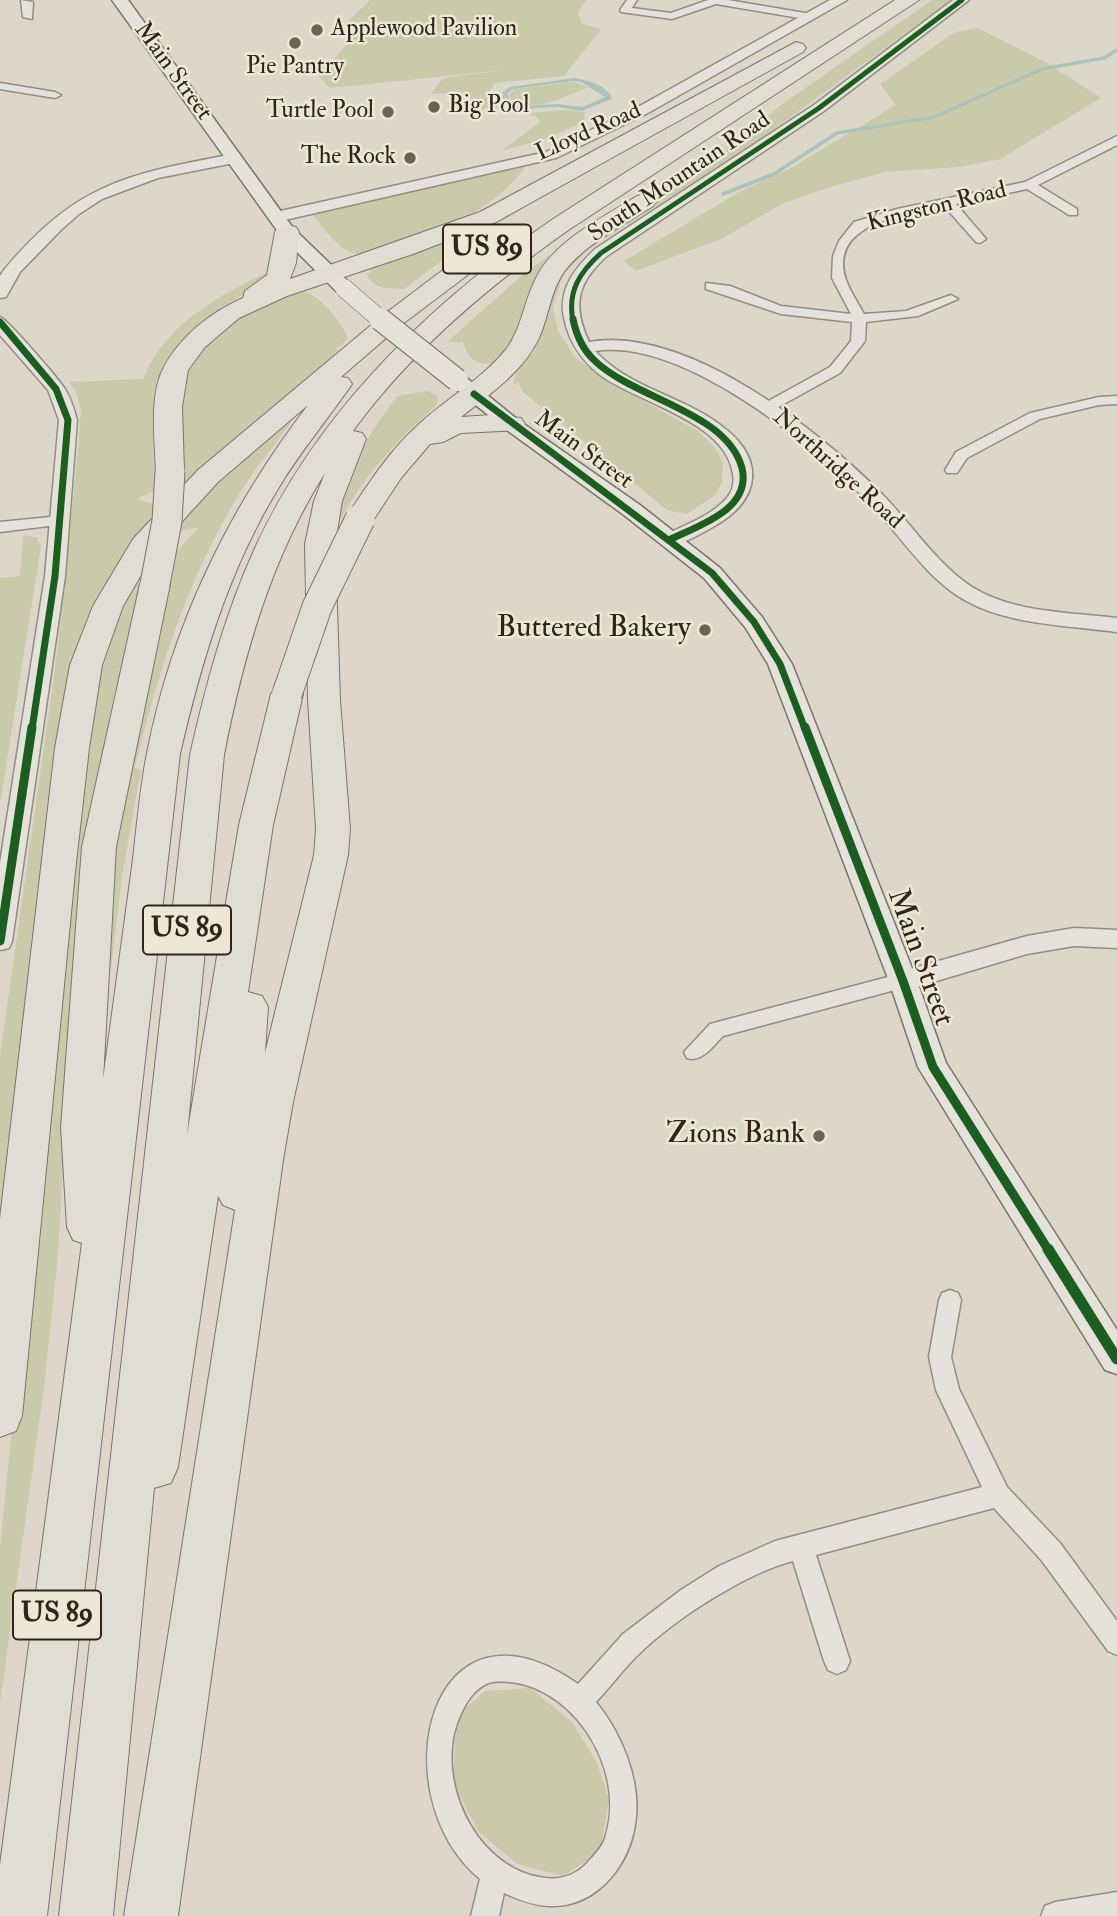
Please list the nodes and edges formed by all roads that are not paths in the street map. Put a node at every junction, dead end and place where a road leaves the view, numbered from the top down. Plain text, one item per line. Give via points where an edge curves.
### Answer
1 (26, 0) edge
2 (120, 0) edge
3 (632, 0) edge
4 (840, 0) edge
5 (876, 0) edge
6 (909, 0) edge
7 (962, 0) edge
8 (716, 1) edge
9 (28, 17) dead end
10 (821, 23) junction
11 (869, 26) junction
12 (0, 86) edge
13 (55, 95) dead end
14 (1113, 146) edge
15 (551, 155) junction
16 (234, 159) junction
17 (1029, 185) junction
18 (949, 204) junction
19 (1073, 212) dead end
20 (476, 221) junction
21 (281, 224) junction
22 (980, 239) dead end
23 (336, 282) junction
24 (2, 283) edge
25 (711, 286) dead end
26 (951, 299) dead end
27 (440, 302) junction
28 (237, 309) junction
29 (859, 317) junction
30 (0, 322) edge
31 (583, 348) junction
32 (466, 387) junction
33 (1117, 400) edge
34 (768, 407) junction
35 (511, 424) junction
36 (409, 452) junction
37 (952, 470) dead end
38 (360, 519) joint
39 (60, 521) junction
40 (0, 527) edge
41 (669, 540) junction
42 (155, 584) joint
43 (1117, 625) edge
44 (262, 803) junction
45 (1116, 940) edge
46 (0, 941) edge
47 (902, 981) junction
48 (694, 1052) dead end
49 (950, 1300) dead end
50 (94, 1314) junction
51 (235, 1341) junction
52 (1117, 1359) edge
53 (0, 1416) edge
54 (998, 1495) junction
55 (801, 1546) junction
56 (117, 1617) junction
57 (1117, 1642) edge
58 (837, 1661) dead end
59 (579, 1702) junction
60 (495, 1874) junction
61 (1117, 1906) edge
62 (20, 1916) edge
63 (86, 1916) edge
64 (151, 1916) edge
65 (485, 1916) edge
66 (1055, 1916) edge

1 - 9 street
2 - 16 main road, Main Street
3 - 8 street via 625,10 672,16
4 - 10 street, Lloyd Road
5 - 10 highway, US 89
6 - 11 highway, US 89
7 - 31 street, South Mountain Road via 818,108 586,264 572,289 570,312
8 - 10 street
10 - 15 street, Lloyd Road
10 - 20 highway
10 - 27 highway, US 89 via 500,239
11 - 27 highway, US 89
11 - 32 highway via 696,166 568,253 547,280 527,339 513,359
12 - 13 street
14 - 17 street, Kingston Road
15 - 20 highway
15 - 21 street, Lloyd Road
16 - 21 main road, Main Street
16 - 24 street via 151,176 99,194 66,217
17 - 18 street, Kingston Road
17 - 19 street
18 - 22 street
18 - 29 street, Kingston Road via 858,225 845,241 839,256 839,278
20 - 23 highway
21 - 23 main road, Main Street
21 - 28 highway via 282,275
23 - 28 highway via 278,291
23 - 32 main road, Main Street, bridge
25 - 29 street via 792,312
26 - 29 street via 901,316
27 - 50 highway, US 89 via 337,386 277,468 229,551 194,640 163,754
27 - 51 highway via 361,423 342,461 323,521 319,574 331,855 274,1102
27 - 53 highway via 391,321 184,498 143,546 108,606 86,665 72,748
27 - 56 highway, US 89 via 420,337 383,378 304,484 253,587 218,700 198,825
28 - 42 highway, bridge via 211,326 175,370 168,407 167,521
29 - 34 street via 858,341 835,370
30 - 39 street via 9,338 56,385 64,402 68,420
31 - 34 street, Northridge Road via 617,344 644,348
31 - 41 street, South Mountain Road via 625,383 719,432 737,454 744,477 738,497 720,514
32 - 35 main road, Main Street
32 - 36 highway
33 - 37 street via 1035,416 961,455
34 - 43 street, Northridge Road via 867,491 964,591 994,604
35 - 36 highway via 465,424 442,430
35 - 41 main road, Main Street
36 - 38 highway
38 - 44 highway, bridge via 317,607 287,694
39 - 40 street
39 - 46 street
41 - 47 main road, Main Street via 728,589 780,664
42 - 50 highway via 99,847 80,1126
44 - 51 highway via 232,1265
44 - 56 highway via 157,1459
45 - 47 street via 1074,937 1027,944
47 - 48 street via 718,1030
47 - 52 main road, Main Street via 933,1066
49 - 54 street via 940,1357 948,1390
50 - 62 highway, US 89
51 - 64 highway
54 - 55 street
54 - 57 street via 1051,1552
55 - 58 street
55 - 59 street via 775,1553 690,1599 632,1643
56 - 63 highway, US 89
59 - 60 street via 596,1722 617,1766 622,1812 612,1852 601,1871 582,1886 562,1893 539,1893
59 - 60 street via 533,1674 489,1670 472,1677 447,1712 438,1757 448,1805 474,1853
60 - 65 street
61 - 66 street

